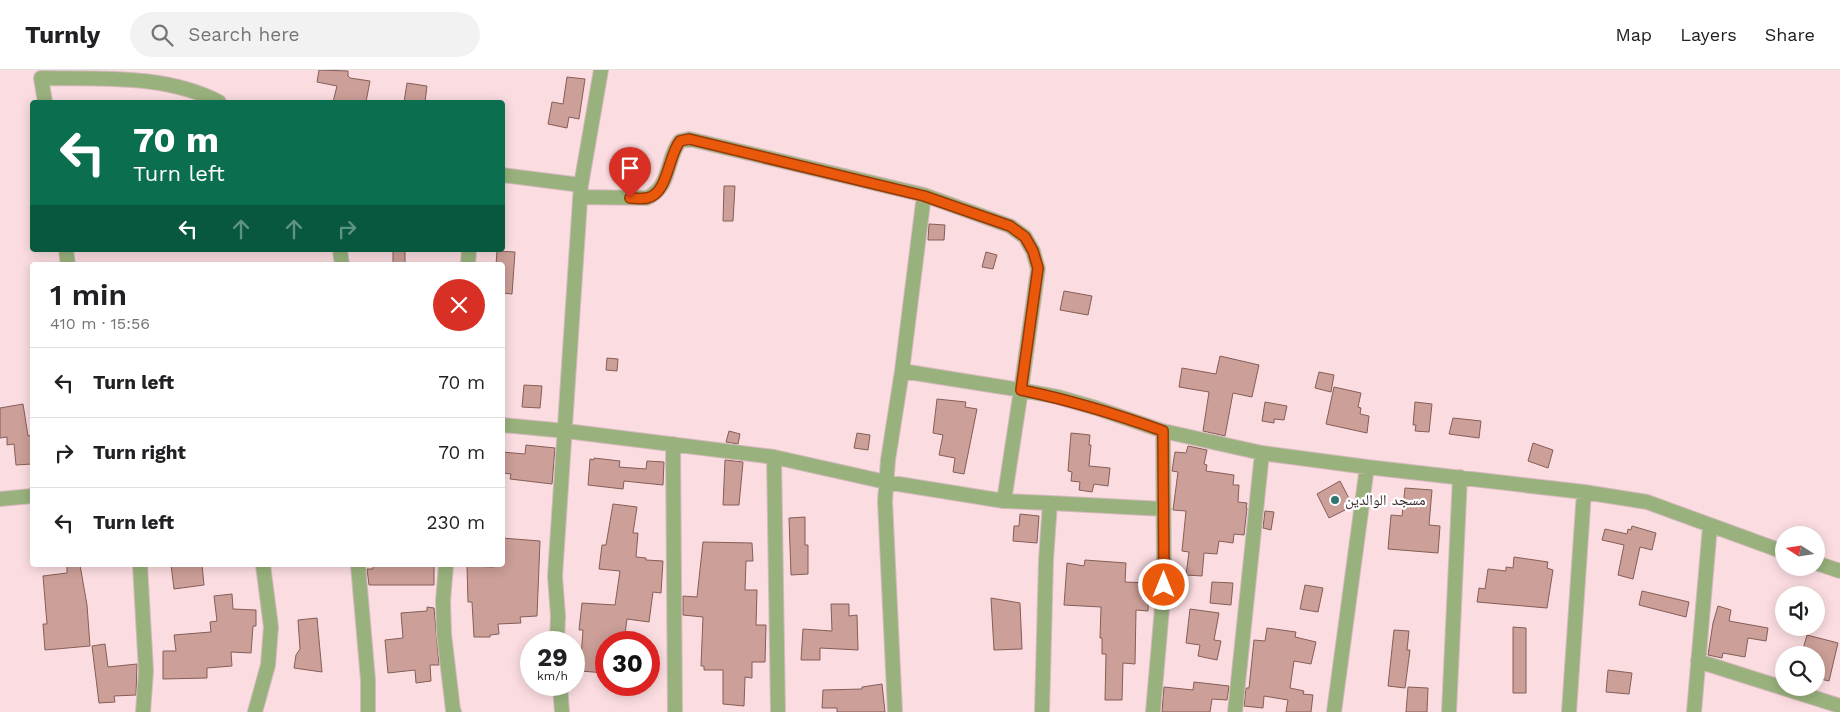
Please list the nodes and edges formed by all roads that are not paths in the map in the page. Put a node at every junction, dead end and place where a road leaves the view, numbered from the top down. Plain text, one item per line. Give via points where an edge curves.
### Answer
1 (602, 70) edge
2 (81, 74) edge
3 (45, 100) edge
4 (213, 100) edge
5 (505, 176) edge
6 (580, 191) junction
7 (924, 196) junction
8 (902, 371) junction
9 (1021, 390) junction
10 (505, 425) edge
11 (566, 431) junction
12 (1163, 431) junction
13 (673, 444) junction
14 (1262, 453) junction
15 (774, 457) junction
16 (1367, 467) junction
17 (1460, 478) junction
18 (886, 482) junction
19 (1584, 492) junction
20 (30, 496) edge
21 (0, 499) edge
22 (1004, 501) junction
23 (1050, 504) junction
24 (1164, 509) junction
25 (1710, 526) junction
26 (1775, 549) edge
27 (1825, 566) edge
28 (140, 567) edge
29 (263, 567) edge
30 (358, 567) edge
31 (446, 567) edge
32 (1840, 571) edge
33 (557, 631) edge
34 (1698, 661) junction
35 (561, 696) edge
36 (1840, 706) edge
37 (143, 712) edge
38 (255, 712) edge
39 (368, 712) edge
40 (454, 712) edge
41 (562, 712) edge
42 (675, 712) edge
43 (778, 712) edge
44 (895, 712) edge
45 (1042, 712) edge
46 (1153, 712) edge
47 (1235, 712) edge
48 (1334, 712) edge
49 (1449, 712) edge
50 (1569, 712) edge
51 (1694, 712) edge

1 - 6 street
2 - 3 street via 41,78
2 - 4 street via 148,81
5 - 6 street
6 - 7 street via 647,198 656,194 664,183 674,148 680,141 689,139
6 - 11 street
7 - 8 street
7 - 9 street via 1010,226 1025,237 1033,251 1038,268
8 - 9 street
8 - 18 street
9 - 12 street via 1058,397
9 - 22 street
10 - 11 street
11 - 13 street
11 - 33 street via 555,576
12 - 14 street
12 - 24 street
13 - 15 street
13 - 42 street
14 - 16 street
14 - 47 street
15 - 18 street
15 - 43 street
16 - 17 street
16 - 48 street
17 - 19 street
17 - 49 street
18 - 22 street
18 - 44 street
19 - 25 street via 1648,502
19 - 50 street
20 - 21 street
22 - 23 street
23 - 24 street
23 - 45 street
24 - 46 street via 1164,585
25 - 26 street
25 - 34 street
27 - 32 street
28 - 37 street via 146,671
29 - 38 street via 271,627 268,665
30 - 39 street
31 - 40 street via 444,634
34 - 36 street
34 - 51 street
35 - 41 street

